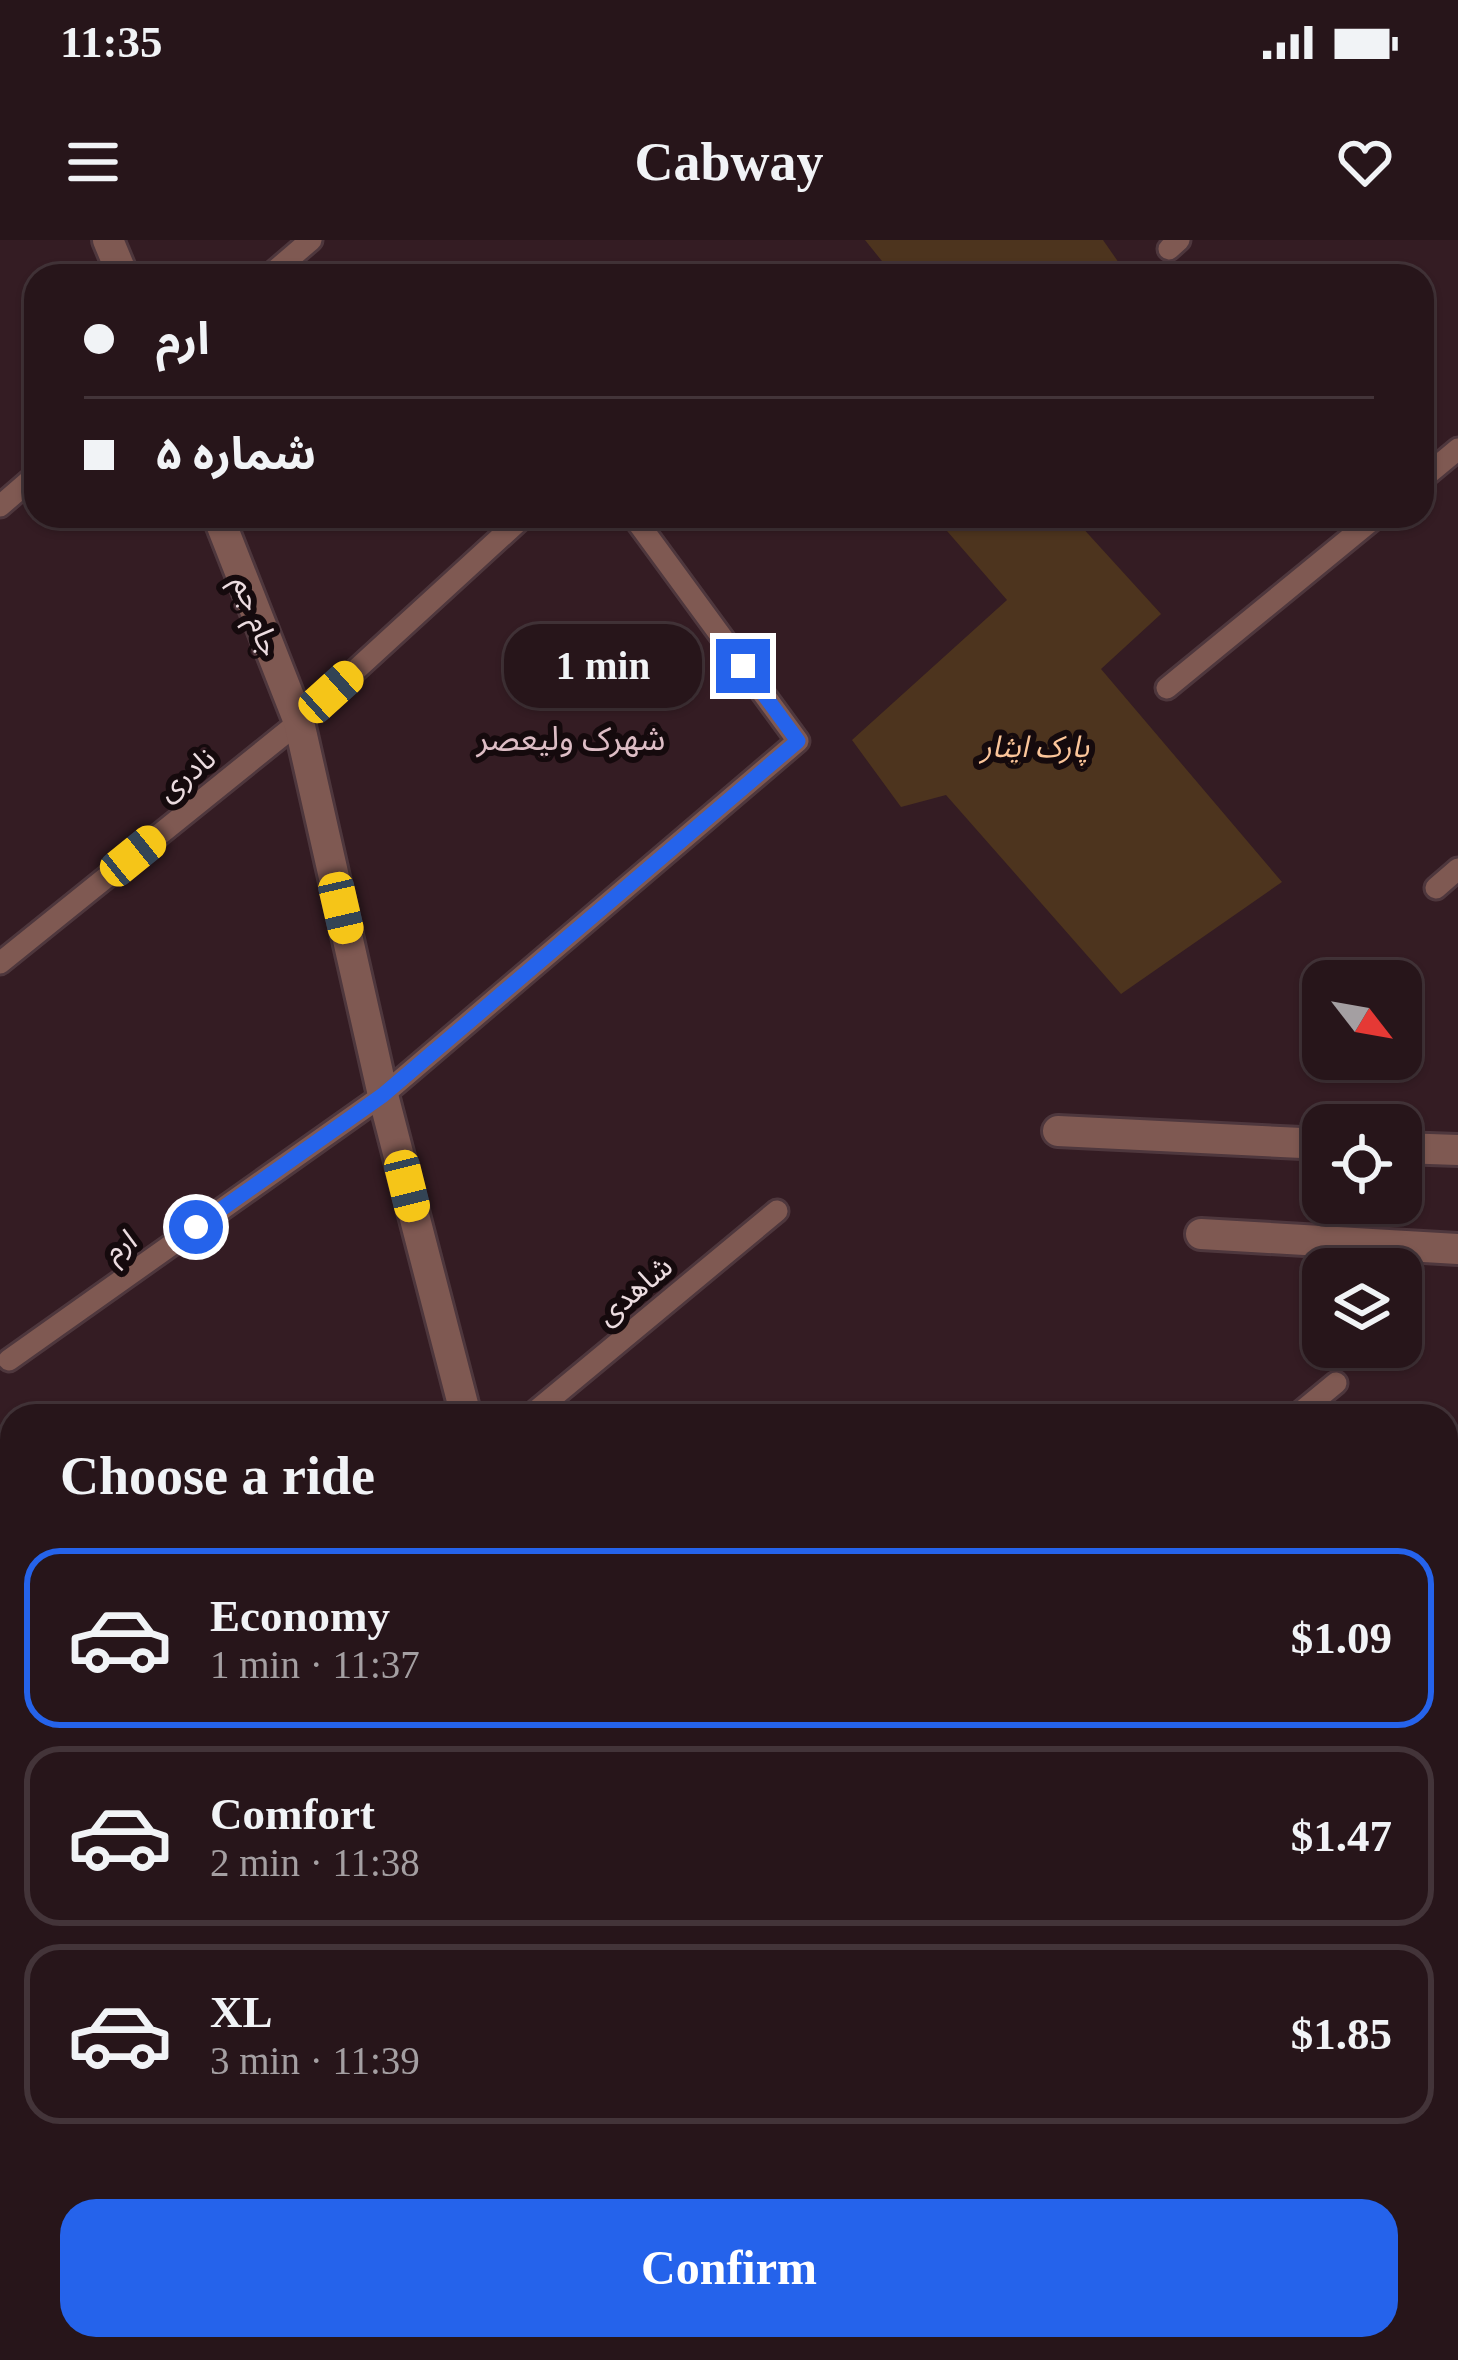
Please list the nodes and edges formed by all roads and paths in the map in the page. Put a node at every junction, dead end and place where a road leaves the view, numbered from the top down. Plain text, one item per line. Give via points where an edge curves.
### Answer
1 (311, 240) edge
2 (282, 264) edge
3 (1458, 449) edge
4 (1434, 469) edge
5 (24, 485) edge
6 (0, 506) edge
7 (223, 528) edge
8 (511, 528) edge
9 (642, 528) edge
10 (1362, 528) edge
11 (1167, 688) dead end
12 (299, 722) junction
13 (1458, 869) edge
14 (1436, 888) dead end
15 (0, 963) edge
16 (383, 1095) junction
17 (1058, 1130) dead end
18 (1302, 1143) edge
19 (1422, 1149) edge
20 (1458, 1150) edge
21 (776, 1211) dead end
22 (1201, 1234) dead end
23 (1458, 1249) edge
24 (9, 1360) dead end
25 (1336, 1383) dead end
26 (463, 1404) edge
27 (544, 1404) edge
28 (1311, 1404) edge

1 - 2 lane
3 - 4 lane
5 - 6 lane
7 - 12 street, جام جم
8 - 12 lane, نادری
9 - 16 lane, ارم via 798,741
10 - 11 lane
12 - 15 lane, نادری
12 - 16 street, جام جم
13 - 14 lane
16 - 24 lane, ارم
16 - 26 street, جام جم
17 - 18 street
19 - 20 street
21 - 27 lane, شاهدی
22 - 23 street
25 - 28 lane

